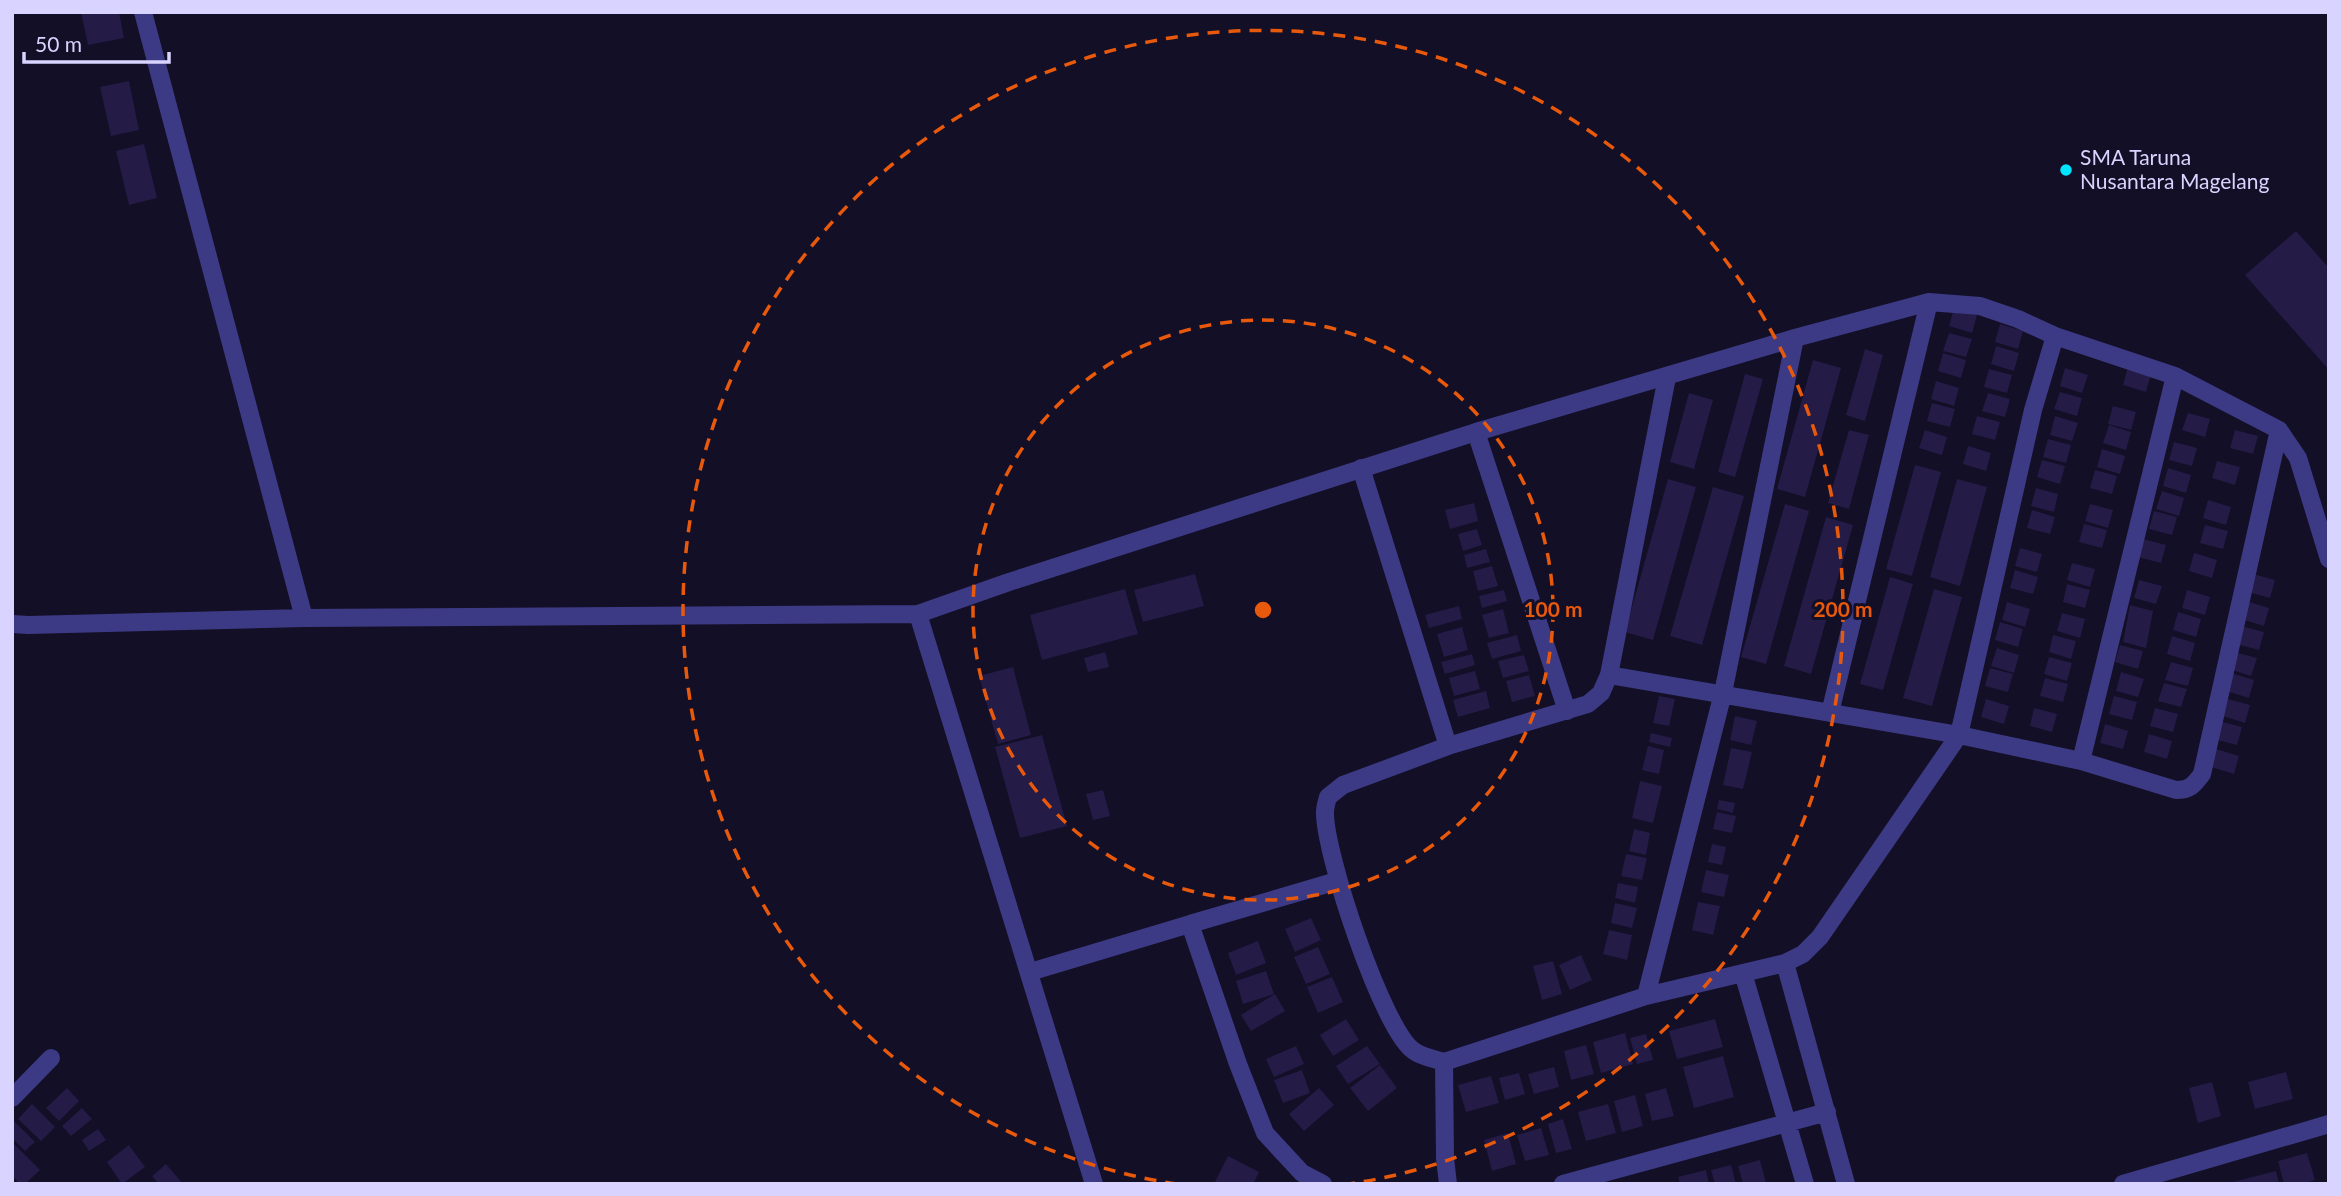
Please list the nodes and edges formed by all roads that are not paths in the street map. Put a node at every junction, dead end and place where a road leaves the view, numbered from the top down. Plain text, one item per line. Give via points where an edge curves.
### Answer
1 (143, 12) edge
2 (1929, 302) junction
3 (2055, 336) junction
4 (1795, 338) junction
5 (2175, 376) junction
6 (1667, 377) junction
7 (2278, 430) junction
8 (1476, 432) junction
9 (1362, 468) junction
10 (2329, 559) edge
11 (918, 614) junction
12 (304, 618) junction
13 (12, 624) edge
14 (1609, 675) junction
15 (1723, 693) junction
16 (1567, 711) junction
17 (1830, 713) junction
18 (1959, 736) junction
19 (1448, 746) junction
20 (2081, 761) junction
21 (1337, 881) junction
22 (1190, 924) junction
23 (1785, 963) junction
24 (1030, 972) junction
25 (1743, 973) junction
26 (1646, 996) junction
27 (51, 1058) dead end
28 (1444, 1062) junction
29 (12, 1097) edge
30 (1827, 1112) junction
31 (1787, 1123) junction
32 (2329, 1124) edge
33 (1094, 1184) edge
34 (1323, 1184) edge
35 (1448, 1184) edge
36 (1563, 1184) edge
37 (1805, 1184) edge
38 (1846, 1184) edge
39 (2123, 1184) edge

1 - 12 street
2 - 3 street via 1980,306
2 - 4 street
2 - 17 street
3 - 5 street
3 - 18 street via 2033,410
4 - 6 street
4 - 15 street
5 - 7 street
5 - 20 street
6 - 8 street
6 - 14 street
7 - 10 street via 2298,458
7 - 20 street via 2202,774 2192,787 2176,790
8 - 9 street
8 - 16 street
9 - 11 street
9 - 19 street
11 - 12 street
11 - 24 street
12 - 13 street
14 - 15 street
14 - 16 street via 1595,698
15 - 17 street
15 - 26 street
16 - 19 street
17 - 18 street
18 - 20 street
18 - 23 street via 1820,937 1803,954
19 - 21 street via 1343,785 1328,797 1325,812
21 - 22 street
21 - 28 street via 1397,1033 1414,1052
22 - 24 street
22 - 34 street via 1265,1133 1302,1173
23 - 25 street
23 - 30 street
24 - 33 street
25 - 26 street
25 - 31 street
26 - 28 street
27 - 29 street
28 - 35 street
30 - 31 street
30 - 38 street
31 - 36 street
31 - 37 street
32 - 39 street

